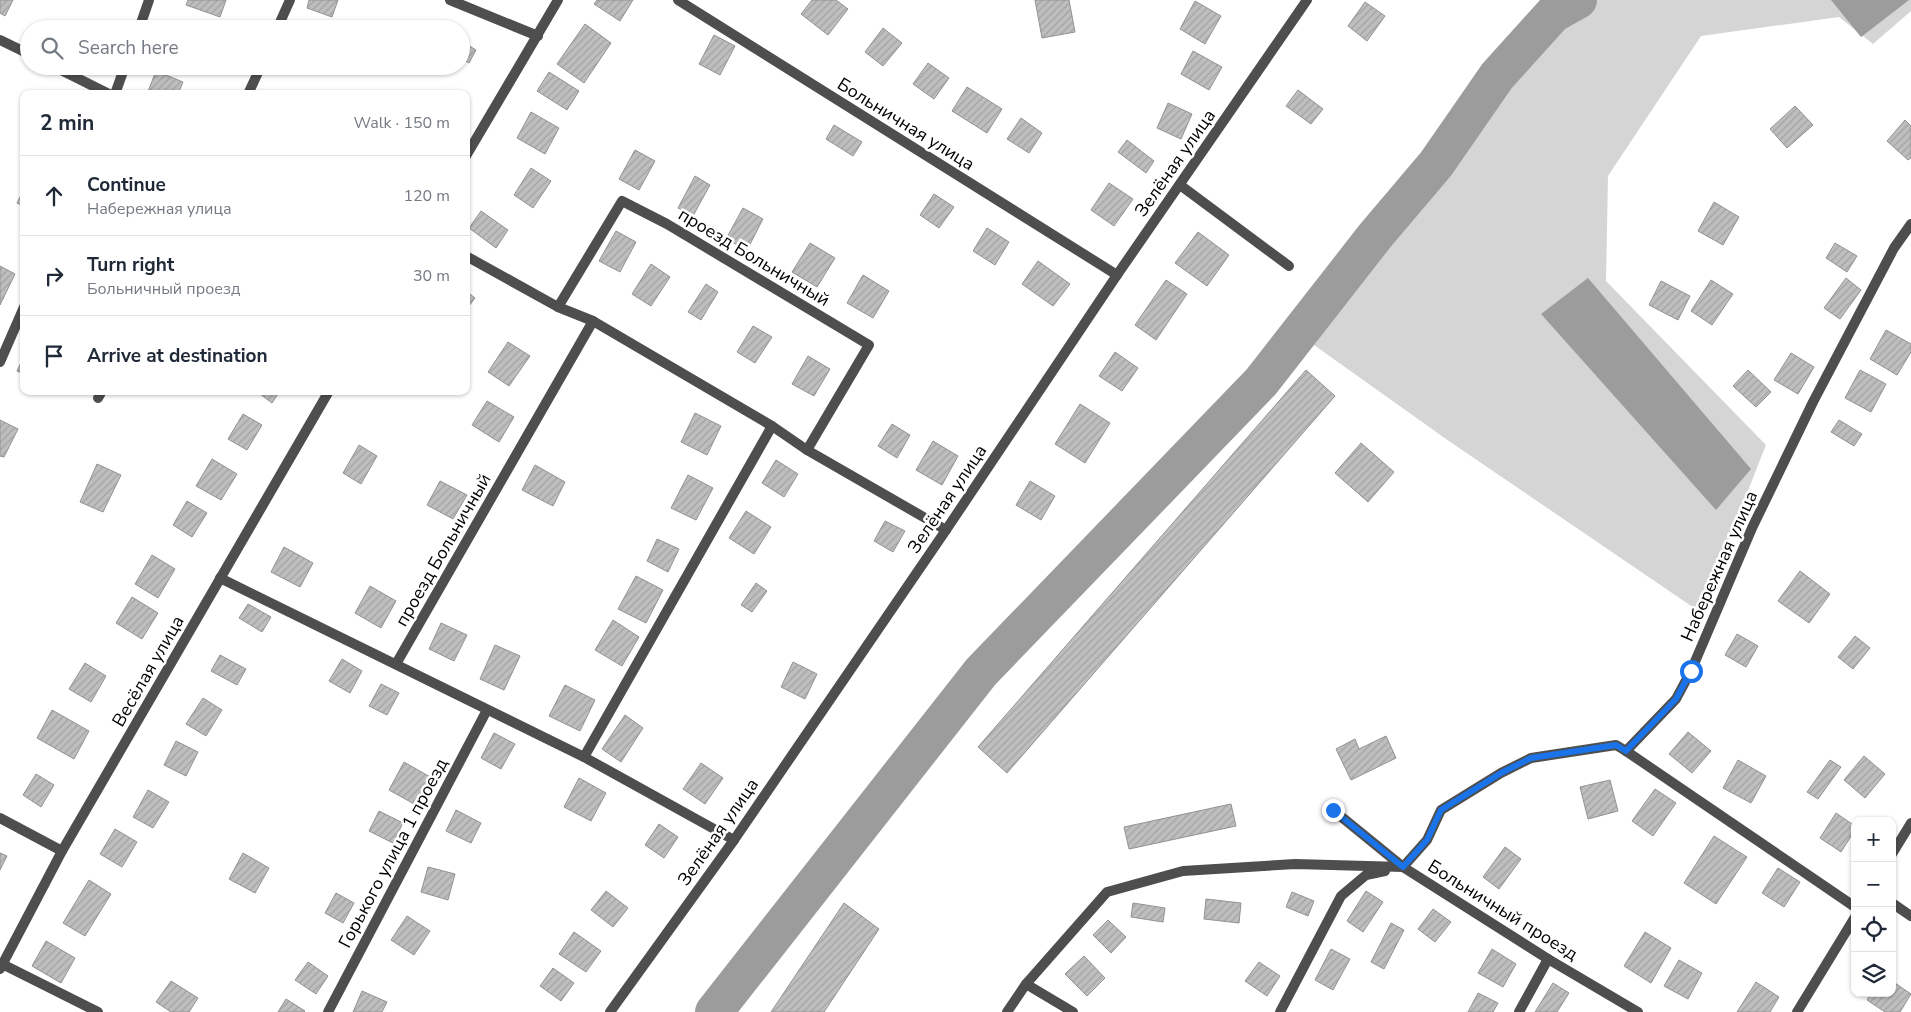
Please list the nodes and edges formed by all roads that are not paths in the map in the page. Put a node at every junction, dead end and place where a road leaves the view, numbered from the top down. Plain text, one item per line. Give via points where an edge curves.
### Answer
1 (149, 0) edge
2 (290, 0) edge
3 (450, 0) edge
4 (558, 0) edge
5 (678, 0) edge
6 (1307, 0) edge
7 (142, 20) edge
8 (281, 20) edge
9 (538, 36) junction
10 (0, 40) edge
11 (20, 50) edge
12 (71, 75) edge
13 (122, 75) edge
14 (257, 75) edge
15 (101, 90) edge
16 (116, 90) edge
17 (250, 90) edge
18 (470, 149) edge
19 (1180, 185) junction
20 (1911, 224) edge
21 (470, 258) edge
22 (1289, 266) dead end
23 (1117, 275) junction
24 (558, 307) junction
25 (20, 316) edge
26 (593, 321) junction
27 (0, 362) edge
28 (327, 395) edge
29 (772, 426) junction
30 (807, 450) junction
31 (946, 530) junction
32 (220, 578) junction
33 (396, 664) junction
34 (487, 710) junction
35 (1626, 751) junction
36 (584, 757) junction
37 (1333, 810) dead end
38 (0, 818) edge
39 (1911, 823) edge
40 (734, 840) junction
41 (1896, 847) edge
42 (62, 851) junction
43 (1403, 867) junction
44 (1851, 904) edge
45 (1896, 906) edge
46 (1911, 916) edge
47 (1851, 924) edge
48 (1548, 959) junction
49 (1, 966) edge
50 (1026, 984) junction
51 (98, 1012) edge
52 (328, 1012) edge
53 (610, 1012) edge
54 (1006, 1012) edge
55 (1073, 1012) edge
56 (1280, 1012) edge
57 (1519, 1012) edge
58 (1638, 1012) edge
59 (1797, 1012) edge

1 - 7 street
2 - 8 street
3 - 9 street
4 - 9 street
5 - 23 street, Больничная улица
6 - 19 street, Зелёная улица
9 - 18 street
10 - 11 street
12 - 15 street
13 - 16 street
14 - 17 street
19 - 22 street
19 - 23 street, Зелёная улица
20 - 35 street, Набережная улица via 1894,248 1809,411 1752,528 1676,699
21 - 24 street
23 - 31 street, Зелёная улица
24 - 26 street
24 - 30 street, проезд Больничный via 622,201 666,224 869,345
25 - 27 street
26 - 29 street
26 - 33 street, проезд Больничный
28 - 32 street, Весёлая улица
29 - 30 street
29 - 36 street
30 - 31 street
31 - 40 street, Зелёная улица
32 - 33 street
32 - 42 street, Весёлая улица
33 - 34 street
34 - 36 street
34 - 52 street, Горького улица 1 проезд
35 - 43 street via 1616,745 1531,758 1501,773 1441,810 1427,840
35 - 44 street
36 - 40 street
37 - 43 street, Больничный проезд
38 - 42 street
39 - 41 street
40 - 53 street, Зелёная улица
42 - 49 street, Весёлая улица
43 - 48 street, Больничный проезд
43 - 50 street via 1295,864 1183,870 1107,892
43 - 56 street via 1366,875 1341,896
45 - 46 street
47 - 59 street
48 - 57 street
48 - 58 street, Больничный проезд
49 - 51 street
50 - 54 street
50 - 55 street

